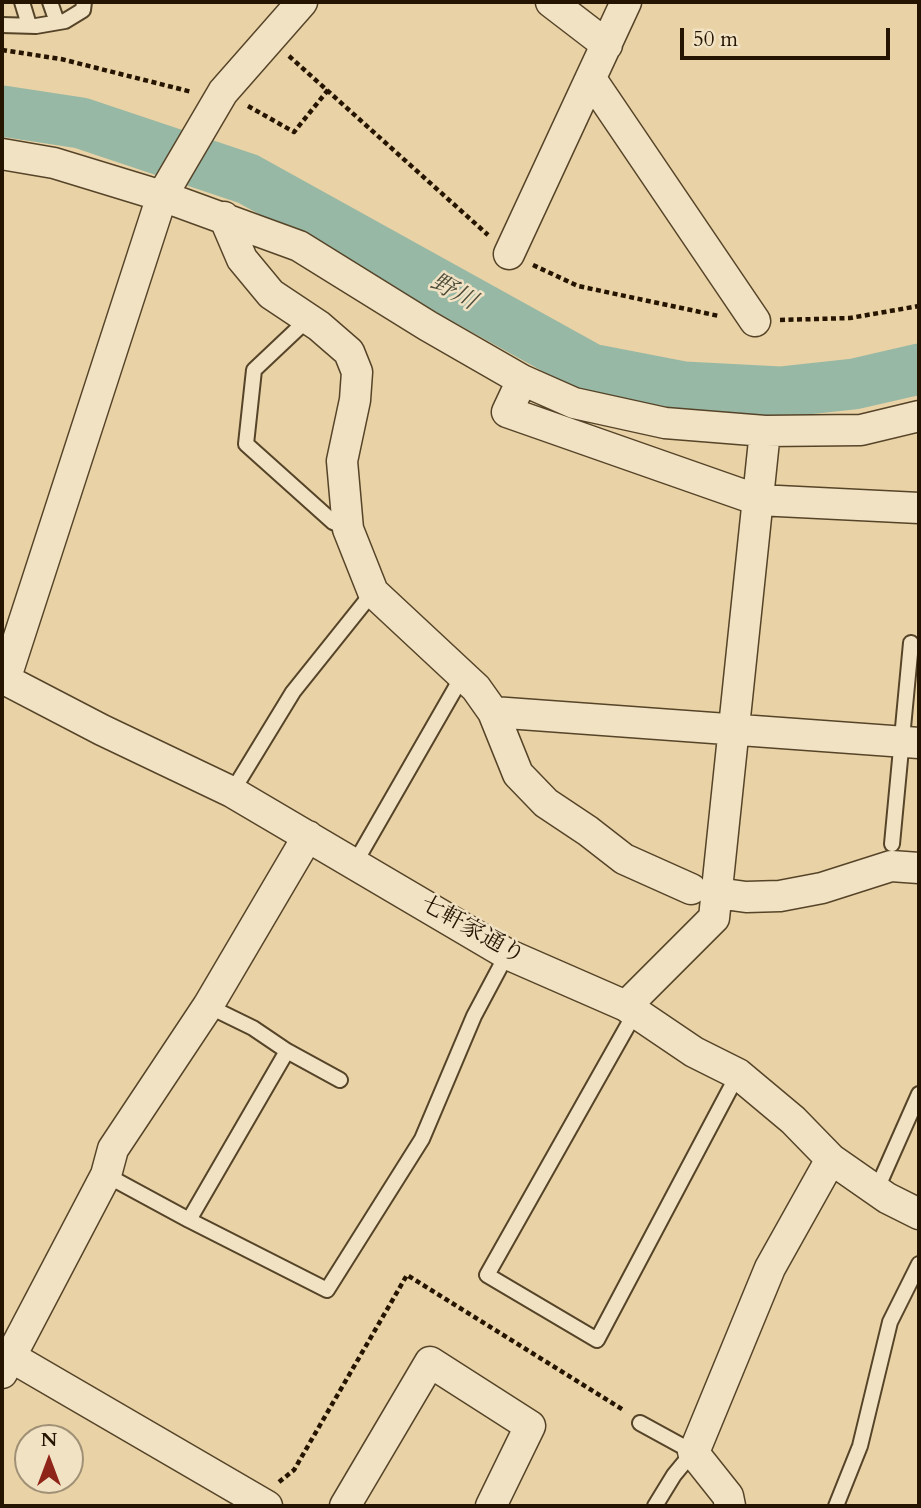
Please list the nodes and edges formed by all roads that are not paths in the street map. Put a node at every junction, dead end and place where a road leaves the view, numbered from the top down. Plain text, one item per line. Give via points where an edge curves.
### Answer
1 (22, 2) edge
2 (50, 2) edge
3 (84, 2) edge
4 (302, 2) edge
5 (551, 2) edge
6 (626, 2) edge
7 (57, 22) junction
8 (2, 25) edge
9 (29, 25) junction
10 (607, 45) junction
11 (591, 79) junction
12 (2, 154) edge
13 (162, 197) junction
14 (224, 217) junction
15 (509, 254) road end
16 (309, 319) junction
17 (755, 321) road end
18 (522, 380) junction
19 (919, 416) edge
20 (765, 431) junction
21 (758, 500) junction
22 (919, 508) edge
23 (348, 529) junction
24 (373, 592) junction
25 (911, 643) dead end
26 (463, 675) junction
27 (3, 679) edge
28 (493, 712) junction
29 (735, 729) junction
30 (909, 742) edge
31 (232, 792) junction
32 (309, 836) junction
33 (892, 844) dead end
34 (355, 863) junction
35 (919, 868) edge
36 (704, 891) junction
37 (507, 954) junction
38 (208, 1006) junction
39 (631, 1009) junction
40 (286, 1051) junction
41 (738, 1074) junction
42 (340, 1080) dead end
43 (919, 1094) edge
44 (831, 1158) junction
45 (106, 1175) junction
46 (876, 1191) junction
47 (919, 1214) edge
48 (189, 1220) junction
49 (919, 1264) edge
50 (6, 1365) edge
51 (640, 1423) dead end
52 (693, 1452) junction
53 (267, 1506) edge
54 (345, 1506) edge
55 (491, 1506) edge
56 (655, 1506) edge
57 (730, 1506) edge
58 (836, 1506) edge

1 - 9 lane
2 - 7 lane
3 - 7 lane via 83,10
4 - 13 street via 221,96
5 - 10 street
6 - 10 street
7 - 9 lane
8 - 9 lane
10 - 11 street
11 - 15 street
11 - 17 street
12 - 13 street via 54,163
13 - 14 street
13 - 27 street
14 - 16 street via 242,259 271,293
14 - 18 street via 299,246
16 - 23 street via 349,352 357,372 342,461
16 - 23 lane via 254,370 246,444 334,522
18 - 20 street via 574,403 665,423
18 - 21 street via 507,412
19 - 20 street via 861,430
20 - 21 street
21 - 22 street
21 - 29 street
23 - 24 street
24 - 26 street
24 - 31 lane via 293,692
25 - 30 lane
26 - 28 street
26 - 34 lane
27 - 31 street, 七軒家通り
28 - 29 street
28 - 36 street via 518,774 546,803 624,859
29 - 30 street
29 - 36 street
30 - 33 lane
31 - 32 street, 七軒家通り
32 - 34 street, 七軒家通り
32 - 38 street
34 - 37 street, 七軒家通り
35 - 36 street via 891,866 780,896
36 - 39 street via 714,918
37 - 39 street, 七軒家通り
37 - 48 lane via 474,1016 422,1139 327,1290
38 - 40 lane
38 - 45 street via 113,1149
39 - 41 street, 七軒家通り via 694,1052
39 - 41 lane via 487,1275 597,1340
40 - 42 lane
40 - 48 lane
41 - 44 street, 七軒家通り
43 - 46 lane
44 - 46 street, 七軒家通り
44 - 52 street via 770,1268
45 - 48 lane
45 - 50 street
46 - 47 street, 七軒家通り
49 - 58 lane via 890,1322 860,1446
50 - 53 street
51 - 52 lane
52 - 56 lane
52 - 57 street via 728,1496
54 - 55 street via 430,1362 530,1426

